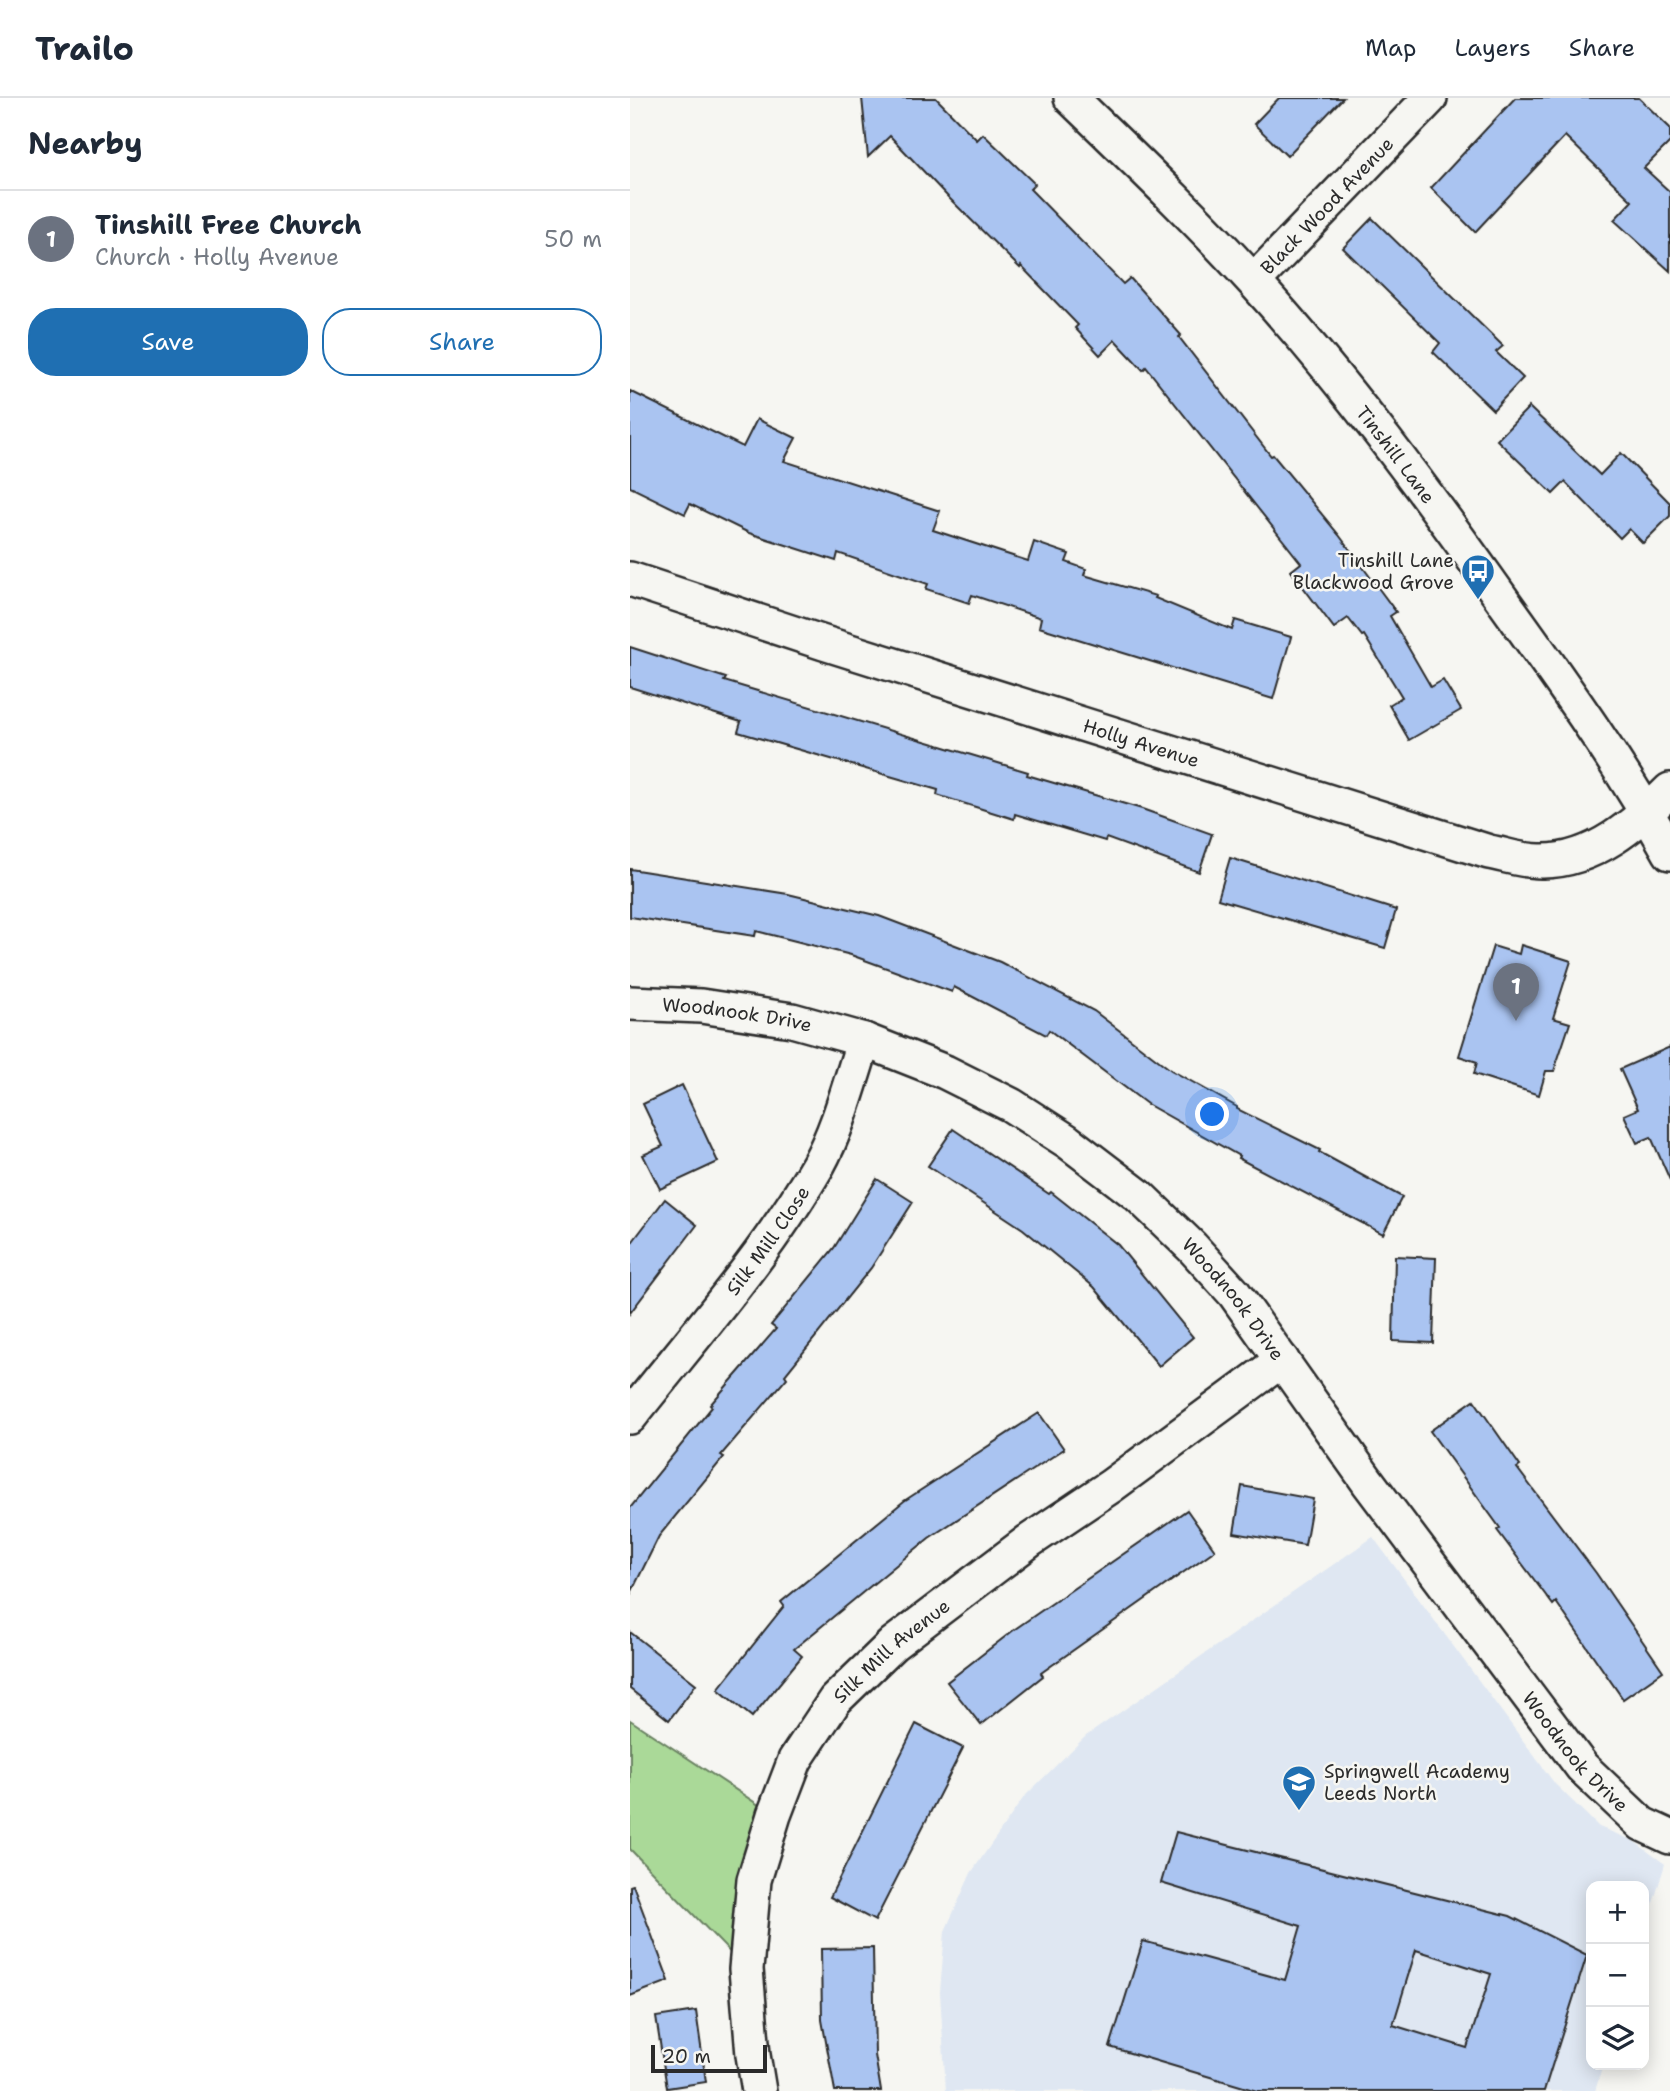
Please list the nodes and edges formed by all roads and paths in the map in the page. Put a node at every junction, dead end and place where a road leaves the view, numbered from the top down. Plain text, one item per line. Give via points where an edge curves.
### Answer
1 (1071, 98) edge
2 (1430, 98) edge
3 (1254, 281) junction
4 (630, 579) edge
5 (1659, 801) edge
6 (1670, 853) edge
7 (630, 1003) edge
8 (864, 1040) junction
9 (1282, 1360) junction
10 (630, 1417) edge
11 (1670, 1837) edge
12 (759, 2091) edge

1 - 3 street, Tinshill Lane
2 - 3 street, Black Wood Avenue
3 - 5 street, Tinshill Lane via 1459,539 1597,732
4 - 5 street, Holly Avenue via 1489,852 1544,862 1587,851 1610,841
5 - 6 street, Tinshill Lane
7 - 8 street, Woodnook Drive via 701,1006 792,1020
8 - 9 street, Woodnook Drive via 1011,1105 1139,1196 1234,1293
8 - 10 street, Silk Mill Close via 819,1164 768,1240
9 - 11 street, Woodnook Drive via 1582,1768 1642,1824
9 - 12 street, Silk Mill Avenue via 904,1636 835,1700 796,1760 754,1880 747,1969

